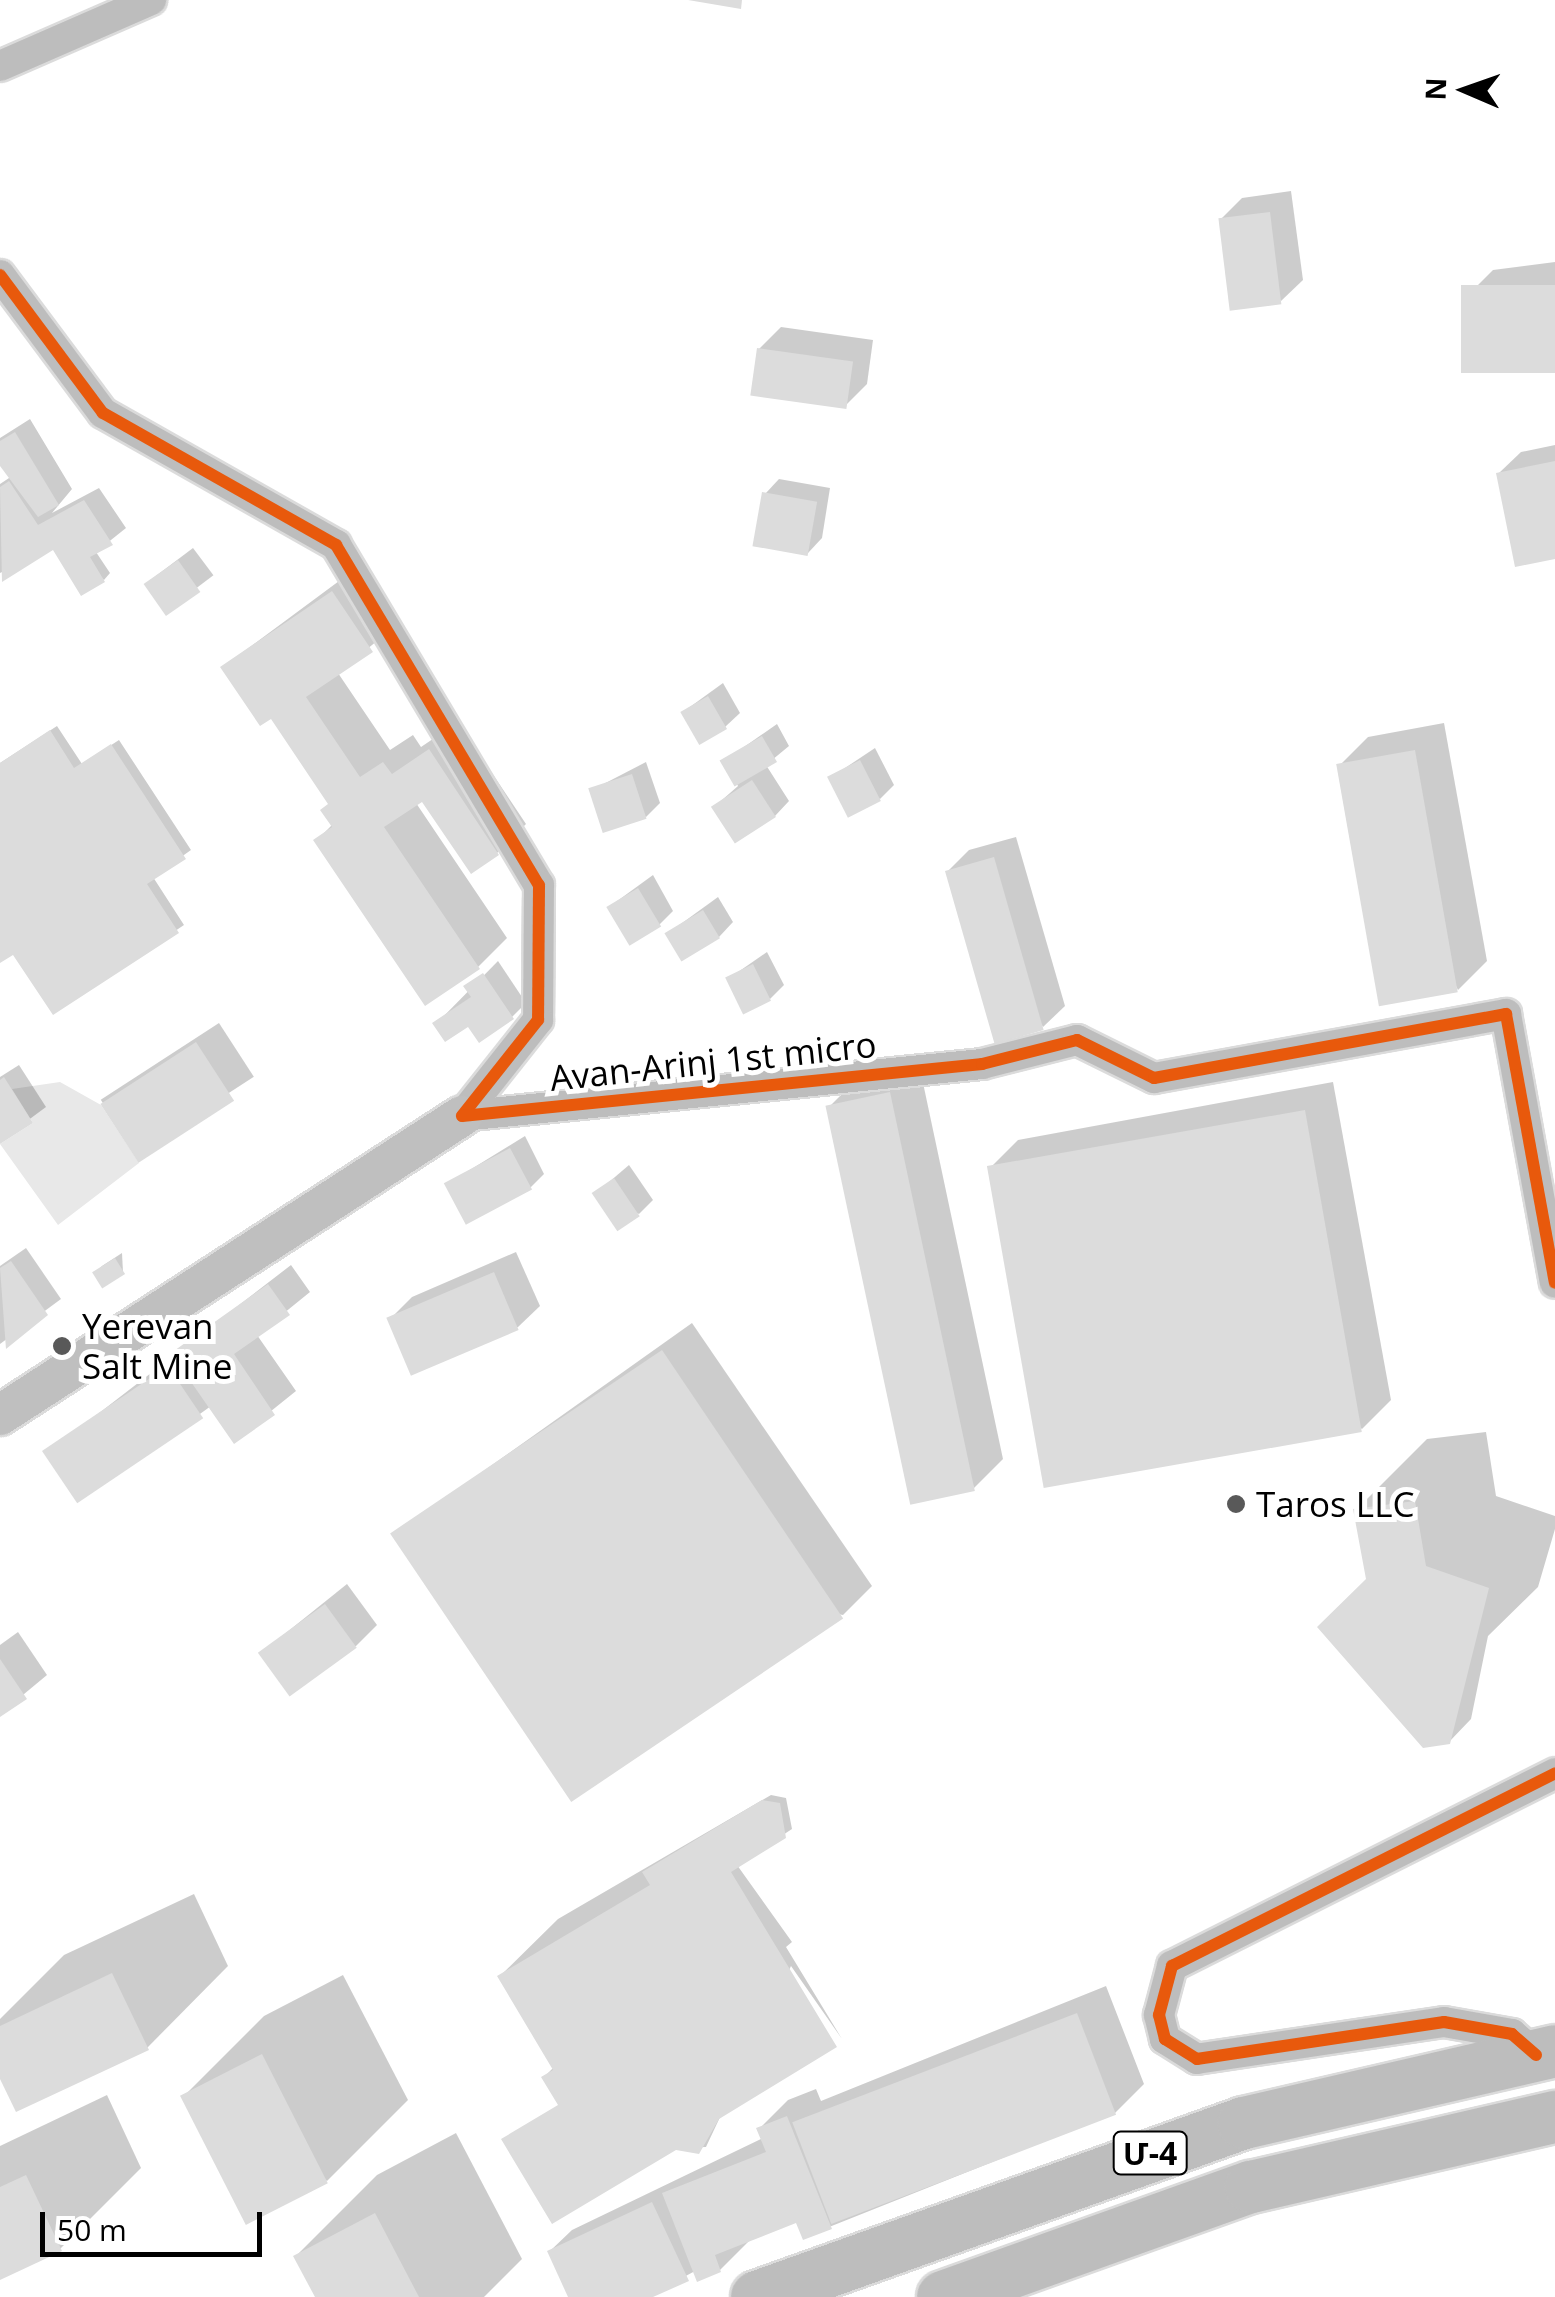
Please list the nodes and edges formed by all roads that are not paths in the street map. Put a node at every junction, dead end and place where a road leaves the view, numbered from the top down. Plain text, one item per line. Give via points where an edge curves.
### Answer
1 (151, 0) edge
2 (0, 66) edge
3 (0, 275) edge
4 (462, 1116) junction
5 (1555, 1282) edge
6 (0, 1415) edge
7 (1555, 1773) edge
8 (1545, 2053) edge
9 (1555, 2117) edge
10 (757, 2297) edge
11 (944, 2297) edge

1 - 2 street
3 - 4 street, Avan-Arinj 1st micro via 103,412 336,545 539,885 538,1020
4 - 5 street, Avan-Arinj 1st micro via 982,1064 1078,1040 1154,1078 1506,1014
4 - 6 street
7 - 8 street via 1172,1966 1160,2004 1166,2039 1197,2058 1444,2022 1512,2034
8 - 10 highway, Մ-4 via 1226,2128
9 - 11 highway, Մ-4 via 1251,2187

